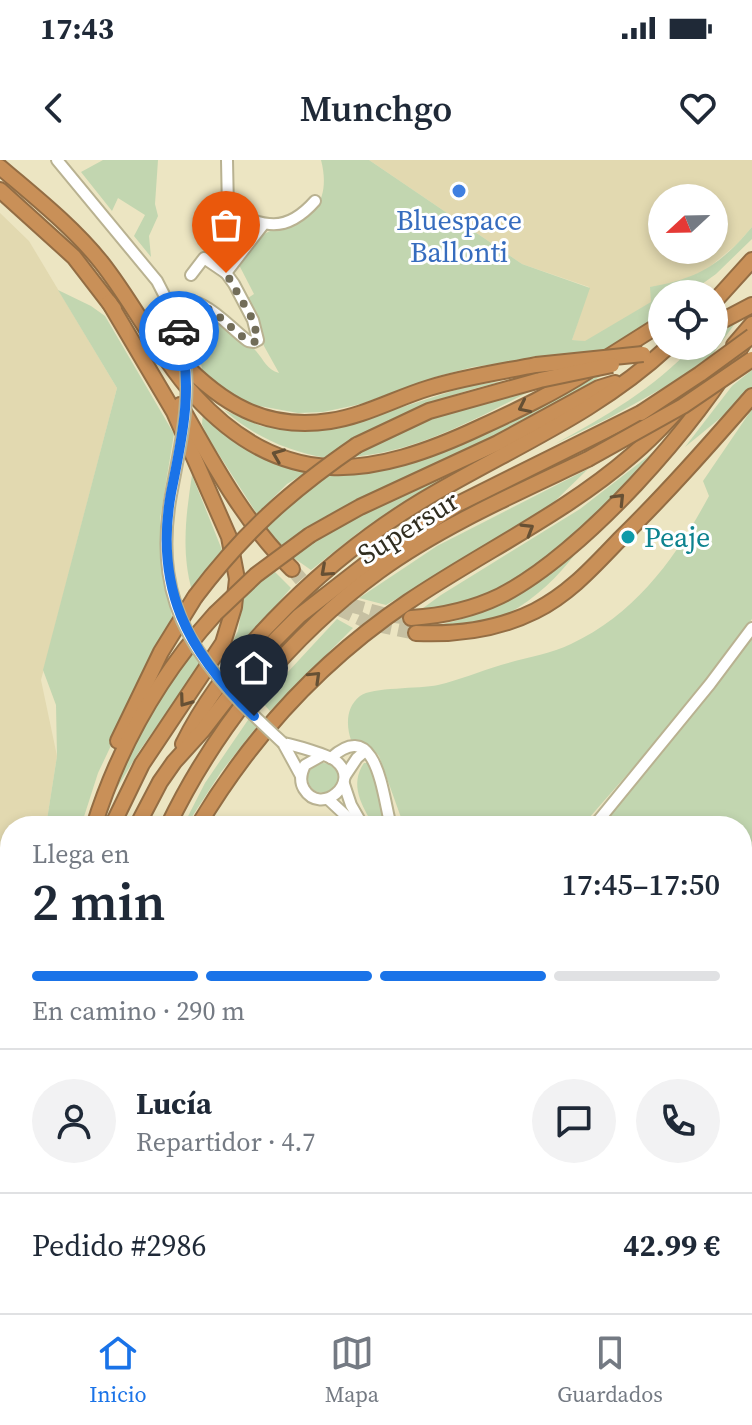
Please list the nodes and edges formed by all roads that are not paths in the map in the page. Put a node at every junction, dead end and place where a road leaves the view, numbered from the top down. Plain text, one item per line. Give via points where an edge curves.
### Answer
1 (57, 160) edge
2 (227, 160) edge
3 (0, 167) edge
4 (0, 190) edge
5 (315, 201) dead end
6 (263, 225) junction
7 (752, 260) edge
8 (226, 273) junction
9 (191, 275) dead end
10 (728, 286) edge
11 (109, 302) junction
12 (169, 302) junction
13 (132, 303) junction
14 (752, 305) edge
15 (728, 318) edge
16 (752, 325) edge
17 (648, 332) edge
18 (752, 336) edge
19 (648, 352) edge
20 (752, 359) edge
21 (651, 360) edge
22 (538, 372) junction
23 (627, 380) junction
24 (752, 396) edge
25 (292, 569) tunnel mouth
26 (411, 618) tunnel mouth
27 (752, 628) edge
28 (416, 633) tunnel mouth
29 (283, 743) junction
30 (364, 752) junction
31 (326, 757) junction
32 (174, 762) junction
33 (301, 776) junction
34 (344, 780) junction
35 (104, 793) junction
36 (328, 799) junction
37 (97, 816) edge
38 (117, 816) edge
39 (142, 816) edge
40 (174, 816) edge
41 (205, 816) edge
42 (348, 816) edge
43 (356, 816) edge
44 (389, 816) edge
45 (602, 816) edge

1 - 12 street via 141,259
2 - 6 street via 228,210
3 - 13 highway via 73,233
4 - 11 highway via 74,257
5 - 6 street via 290,221
6 - 8 street
7 - 10 highway
8 - 9 street via 204,258
8 - 12 street via 253,320 256,341 243,338 220,314 181,299
11 - 25 highway via 156,363 247,517
11 -> 38 highway via 174,412 229,537 237,579 223,643 142,764
12 - 29 street, bridge via 188,381 166,528 173,597 206,664
17 -> 13 highway via 561,388 467,434 399,460 344,469 292,461 232,431 193,394
13 - 22 highway via 203,384 230,404 271,419 330,421 454,380
14 - 15 highway
26 -> 16 highway via 459,612 501,595 570,547 695,413
41 -> 16 highway via 251,746 327,665 408,602 569,503 633,455
18 - 32 highway, Supersur, bridge via 641,413 456,505 371,560 264,651
19 - 22 highway, bridge
20 - 40 highway, Supersur, bridge via 683,406 464,520 380,571 281,658 231,719
21 - 23 highway
22 - 35 highway, bridge via 429,411 357,445 279,502 195,597 161,652 129,714 104,777
23 -> 32 highway via 561,426 378,528 332,565 247,652 193,723
23 - 35 highway, bridge via 599,388 498,443 360,507 256,575 189,642 152,696
24 - 28 highway via 670,490 572,588 508,623 467,632
27 - 45 street
29 - 31 street
29 - 33 street
30 - 31 street via 358,747
30 - 34 street
30 - 44 street via 378,770
31 - 33 street via 305,765
31 - 34 street via 340,765
32 - 39 highway
33 - 36 street via 309,794
34 - 36 street
34 - 43 street
35 - 37 highway
36 - 42 street

